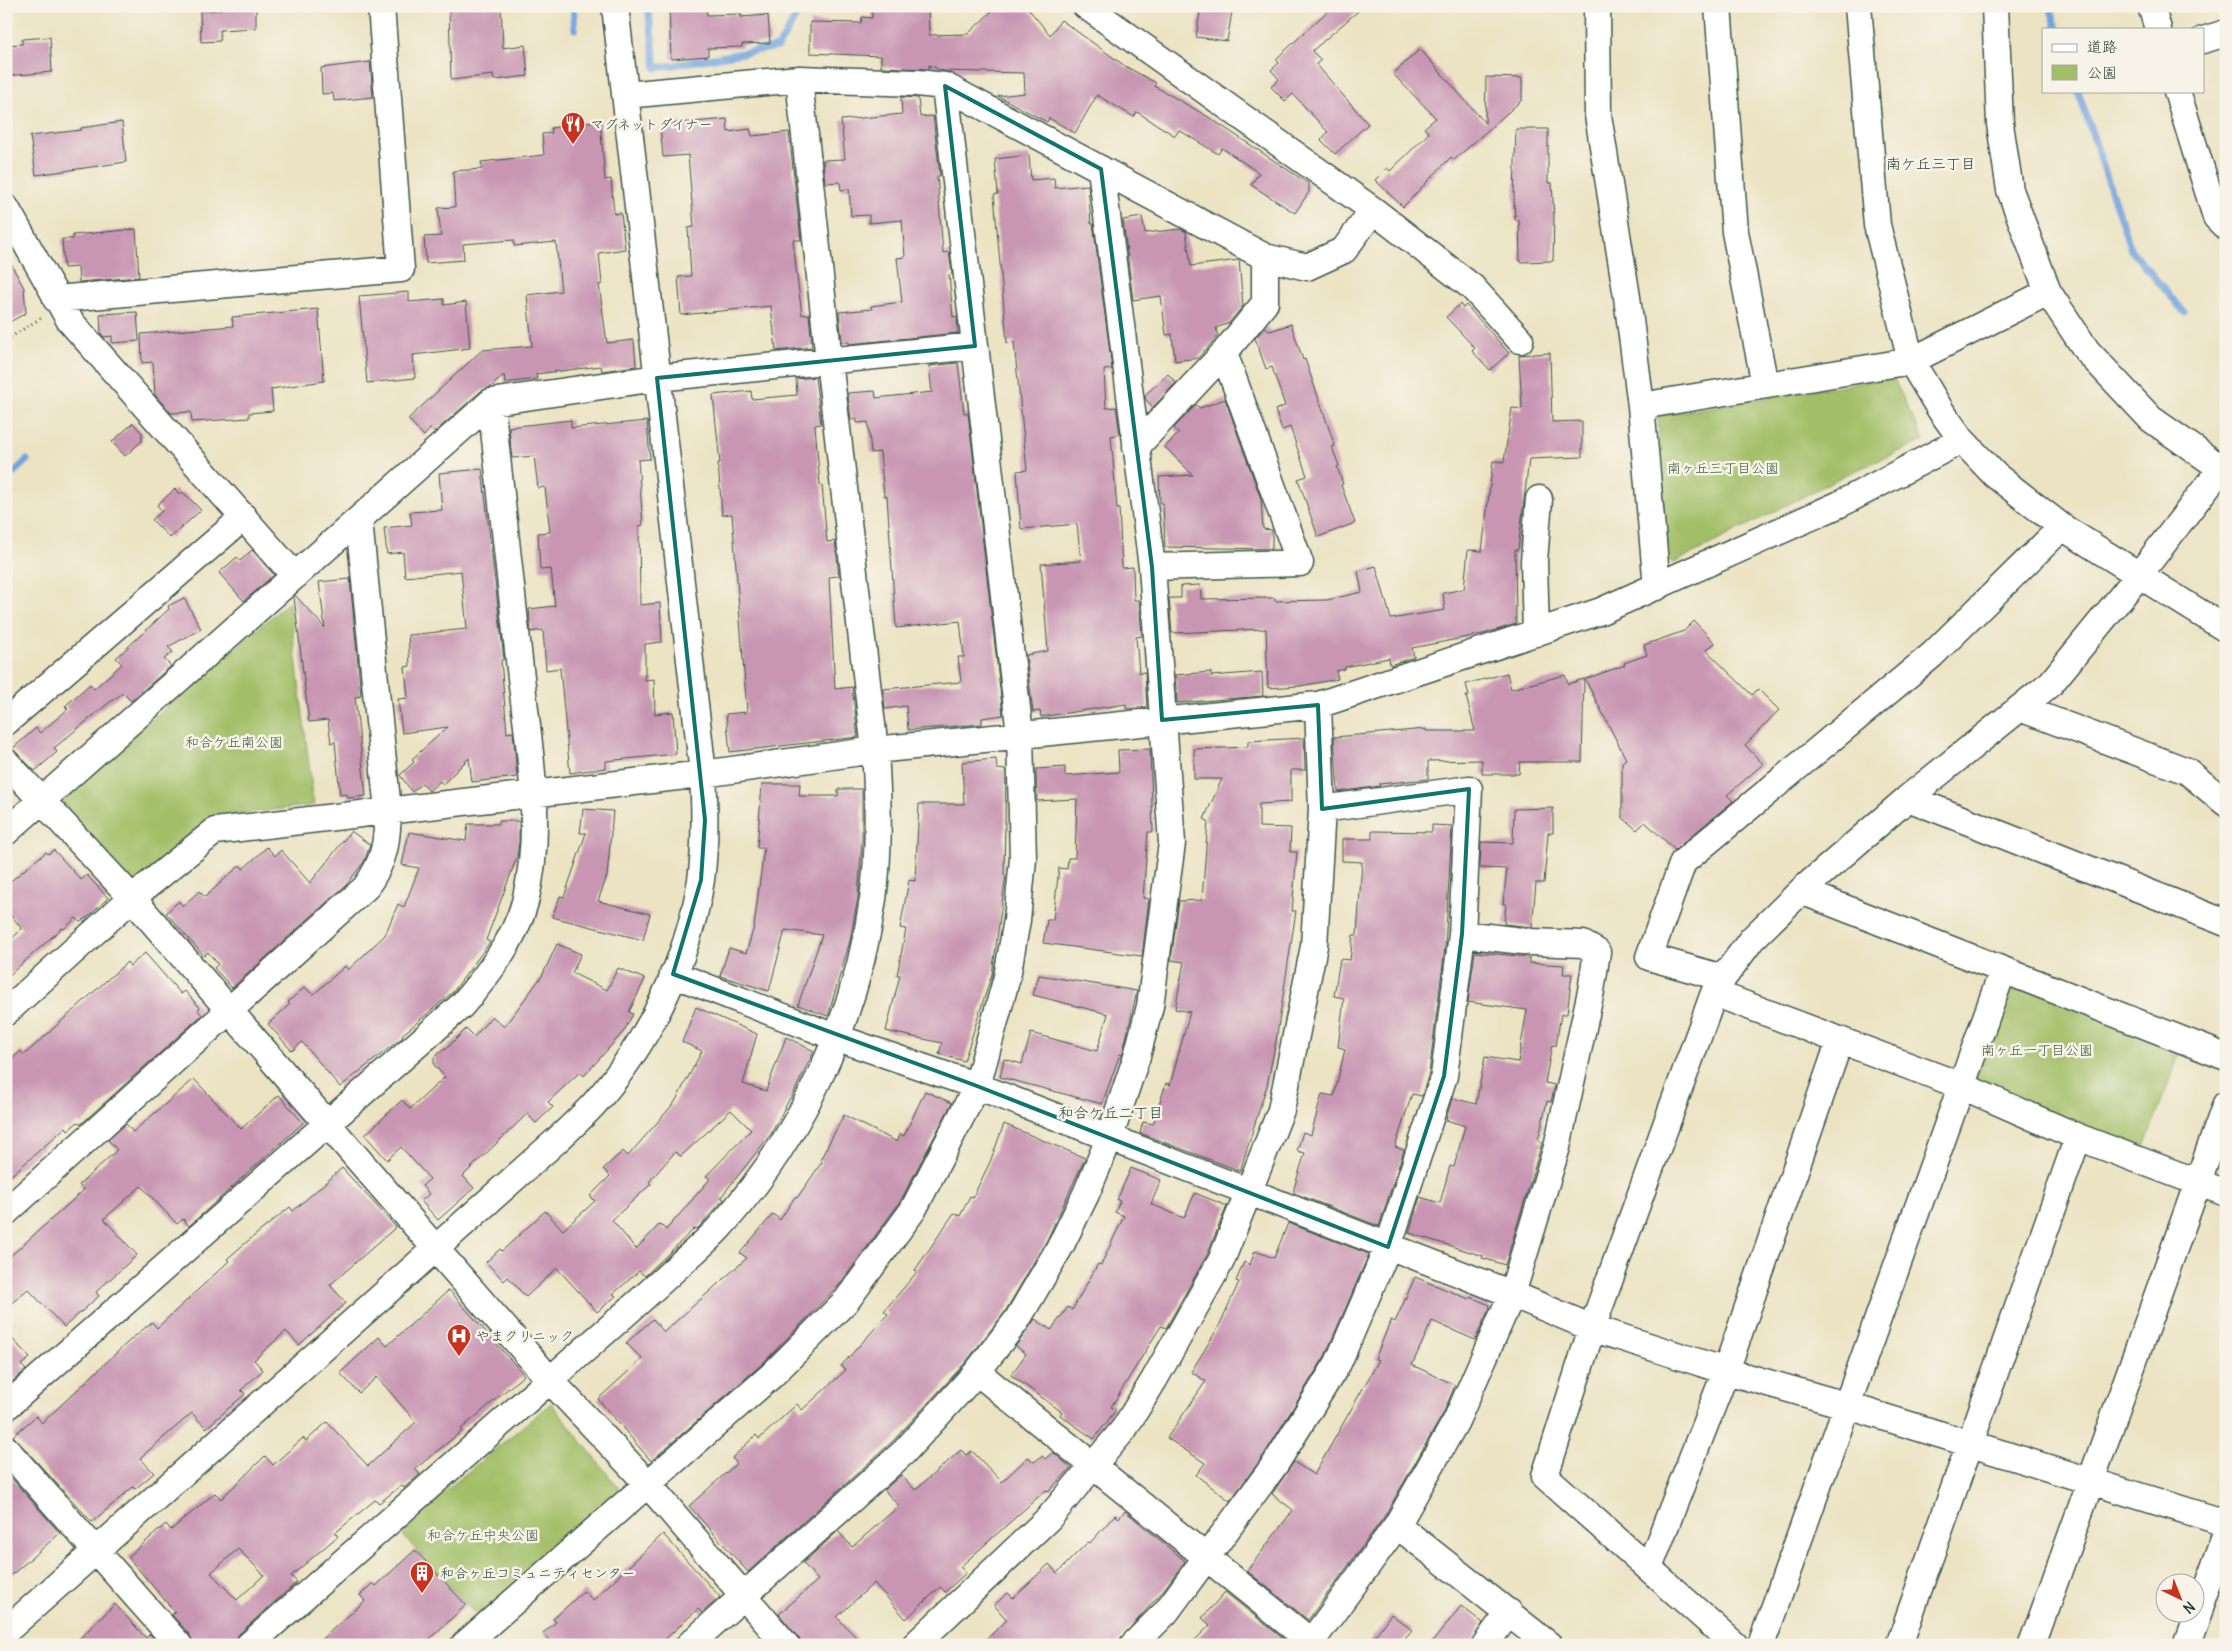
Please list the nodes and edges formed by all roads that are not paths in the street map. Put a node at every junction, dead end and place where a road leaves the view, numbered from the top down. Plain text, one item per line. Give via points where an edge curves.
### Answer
1 (381, 6) edge
2 (615, 6) edge
3 (1086, 6) edge
4 (1597, 6) edge
5 (1718, 6) edge
6 (1858, 6) edge
7 (1995, 6) edge
8 (2152, 6) edge
9 (2158, 28) edge
10 (2226, 32) edge
11 (2204, 40) edge
12 (799, 79) junction
13 (945, 86) junction
14 (2177, 92) edge
15 (625, 95) junction
16 (1101, 169) junction
17 (6, 208) edge
18 (1373, 210) junction
19 (2226, 227) edge
20 (1265, 257) junction
21 (2048, 292) junction
22 (58, 302) junction
23 (1520, 340) dead end
24 (975, 346) junction
25 (1224, 352) junction
26 (829, 361) junction
27 (1912, 361) junction
28 (657, 378) junction
29 (1765, 385) junction
30 (491, 402) junction
31 (1641, 406) junction
32 (1962, 440) junction
33 (1136, 447) junction
34 (2223, 465) edge
35 (1539, 499) dead end
36 (244, 517) junction
37 (359, 521) junction
38 (2062, 527) junction
39 (1152, 567) junction
40 (295, 576) junction
41 (2139, 576) junction
42 (1657, 587) junction
43 (2226, 629) edge
44 (1536, 633) junction
45 (1318, 705) junction
46 (2020, 708) junction
47 (1162, 720) junction
48 (6, 722) edge
49 (1020, 734) junction
50 (875, 750) junction
51 (6, 762) edge
52 (703, 774) junction
53 (534, 794) junction
54 (1908, 798) junction
55 (43, 800) junction
56 (2226, 803) edge
57 (1322, 809) junction
58 (388, 811) junction
59 (6, 832) edge
60 (1801, 891) junction
61 (132, 898) junction
62 (2226, 923) edge
63 (1462, 934) junction
64 (2003, 970) junction
65 (673, 974) junction
66 (1718, 985) junction
67 (229, 1011) junction
68 (6, 1012) edge
69 (836, 1037) junction
70 (1840, 1040) junction
71 (2226, 1057) edge
72 (977, 1086) junction
73 (1962, 1086) junction
74 (2226, 1104) edge
75 (327, 1124) junction
76 (2078, 1137) junction
77 (1109, 1139) junction
78 (2199, 1183) junction
79 (1248, 1192) junction
80 (2226, 1193) edge
81 (6, 1212) edge
82 (1388, 1247) junction
83 (435, 1248) junction
84 (1512, 1294) junction
85 (1592, 1328) junction
86 (1726, 1371) junction
87 (977, 1372) junction
88 (550, 1380) junction
89 (1846, 1405) junction
90 (6, 1407) edge
91 (1970, 1444) junction
92 (6, 1449) edge
93 (1093, 1466) junction
94 (2089, 1481) junction
95 (647, 1482) junction
96 (2226, 1523) edge
97 (1397, 1525) junction
98 (2226, 1534) edge
99 (96, 1552) junction
100 (1207, 1557) junction
101 (1649, 1568) junction
102 (744, 1597) junction
103 (1509, 1612) junction
104 (6, 1632) edge
105 (1311, 1644) edge
106 (179, 1645) edge
107 (249, 1645) edge
108 (464, 1645) edge
109 (689, 1645) edge
110 (786, 1645) edge
111 (915, 1645) edge
112 (1133, 1645) edge
113 (1484, 1645) edge
114 (1549, 1645) edge
115 (1735, 1645) edge
116 (1761, 1645) edge
117 (1899, 1645) edge
118 (2032, 1645) edge
119 (2186, 1645) edge

1 - 22 street via 401,270
2 - 15 street
3 - 18 street
4 - 31 street via 1598,115
5 - 29 street via 1735,232
6 - 27 street via 1877,225
7 - 21 street via 2000,124 2010,190
8 - 9 street
10 - 11 street
12 - 13 street
12 - 15 street
12 - 26 street
13 - 16 street
13 - 24 street
14 - 19 street via 2216,217
15 - 28 street
16 - 20 street
16 - 33 street
17 - 22 street
18 - 20 street via 1344,250 1307,267
18 - 23 street via 1472,287
20 - 25 street via 1265,304
21 - 27 street
21 - 34 street via 2087,351 2152,419
22 - 36 street via 70,321
24 - 26 street
24 - 49 street
25 - 33 street
25 - 39 street via 1300,563
26 - 28 street
26 - 50 street
27 - 29 street
27 - 32 street
28 - 30 street
28 - 52 street
29 - 31 street
30 - 37 street
30 - 53 street
31 - 42 street
32 - 38 street via 1995,475
32 - 42 street via 1840,504
33 - 39 street
34 - 41 street
35 - 44 street via 1534,561
36 - 40 street
36 - 48 street
37 - 40 street
37 - 58 street
38 - 41 street
38 - 66 street via 1932,655 1683,862 1649,958
39 - 47 street
40 - 55 street
41 - 43 street
41 - 46 street via 2051,683
42 - 44 street
44 - 45 street
45 - 47 street
45 - 57 street
46 - 54 street
46 - 56 street via 2187,771
47 - 49 street
47 - 77 street via 1170,853 1150,1006
49 - 50 street
49 - 72 street via 1023,859 1017,920 1007,977
50 - 52 street
50 - 69 street via 879,839 874,898 850,1004
51 - 55 street
52 - 53 street
52 - 65 street via 705,820 701,880 691,923
53 - 58 street
53 - 75 street via 532,867 524,905 487,976 462,1005
54 - 60 street
54 - 62 street
55 - 59 street
55 - 61 street
57 - 63 street via 1469,789
57 - 79 street via 1314,946 1281,1110
58 - 61 street via 215,831
58 - 67 street via 385,854 366,888
60 - 64 street
60 - 66 street via 1752,939
61 - 67 street
61 - 68 street
63 - 82 street via 1444,1076
63 - 84 street via 1584,944 1596,952 1591,991 1558,1147
64 - 71 street
64 - 73 street
65 - 69 street
65 - 83 street via 651,1022 623,1067 594,1104
66 - 70 street
66 - 85 street
67 - 75 street
67 - 81 street
69 - 72 street
69 - 88 street via 791,1132 764,1172 718,1228
70 - 73 street
70 - 86 street
72 - 77 street
72 - 95 street via 913,1210 847,1300 772,1375
73 - 76 street
73 - 89 street
74 - 78 street
75 - 83 street
75 - 90 street
76 - 78 street
76 - 91 street
77 - 79 street
77 - 87 street via 1060,1247 1017,1320
78 - 80 street
78 - 94 street
79 - 82 street
79 - 93 street via 1221,1261 1159,1372 1124,1429
82 - 84 street
82 - 100 street via 1338,1364 1276,1463
83 - 88 street
83 - 99 street
84 - 85 street
84 - 97 street via 1456,1421
85 - 86 street
85 - 101 street via 1545,1476
86 - 89 street
86 - 101 street
87 - 93 street
87 - 102 street via 904,1452
88 - 95 street
88 - 107 street
89 - 91 street
89 - 116 street
91 - 94 street
91 - 117 street
92 - 99 street
93 - 100 street
93 - 111 street via 1049,1518
94 - 96 street
94 - 118 street
95 - 102 street
95 - 108 street
97 - 103 street
97 - 105 street
98 - 119 street
99 - 104 street
99 - 106 street
100 - 105 street
100 - 112 street via 1166,1612
101 - 115 street
102 - 109 street
102 - 110 street
103 - 113 street
103 - 114 street

